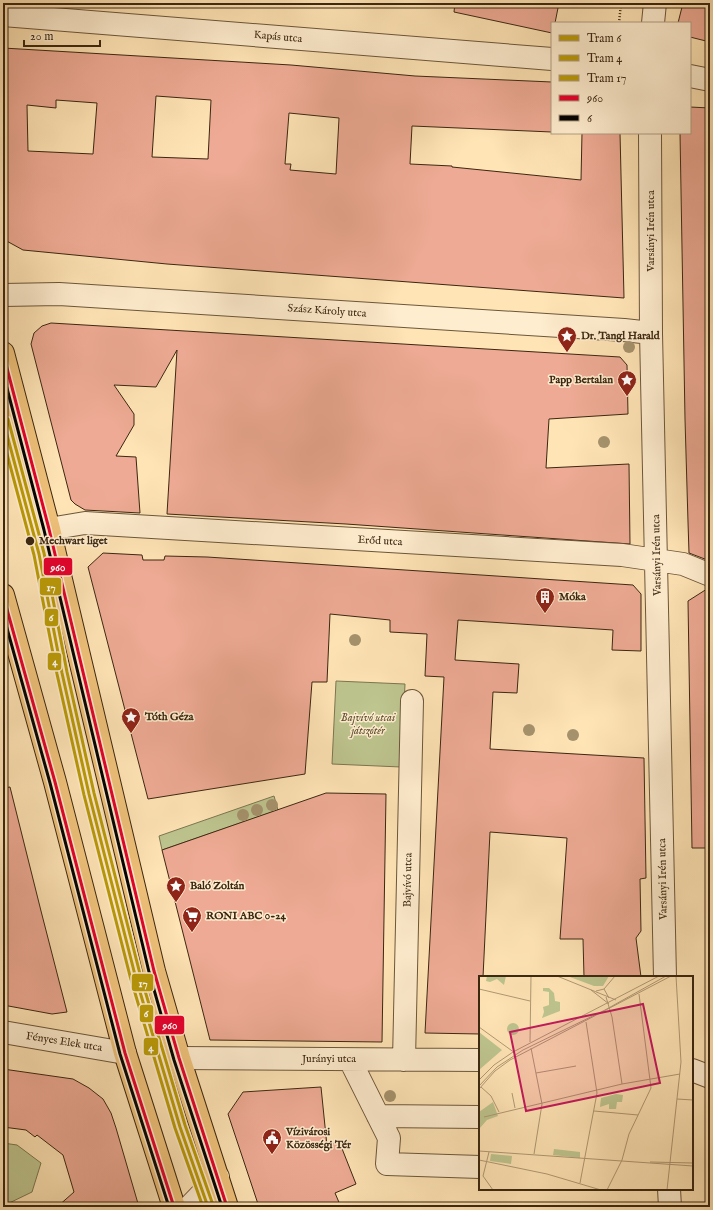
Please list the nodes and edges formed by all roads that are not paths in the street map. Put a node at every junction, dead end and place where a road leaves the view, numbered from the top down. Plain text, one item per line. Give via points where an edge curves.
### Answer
1 (655, 3) edge
2 (3, 16) edge
3 (653, 22) edge
4 (551, 59) edge
5 (691, 76) edge
6 (710, 80) edge
7 (650, 134) edge
8 (3, 295) edge
9 (652, 333) junction
10 (3, 353) edge
11 (49, 529) junction
12 (652, 560) junction
13 (710, 575) edge
14 (3, 595) edge
15 (412, 701) dead end
16 (665, 976) edge
17 (3, 1032) edge
18 (125, 1053) junction
19 (179, 1058) junction
20 (350, 1060) junction
21 (404, 1060) junction
22 (479, 1060) edge
23 (693, 1070) edge
24 (710, 1077) edge
25 (378, 1116) junction
26 (479, 1117) edge
27 (479, 1167) edge
28 (218, 1177) junction
29 (669, 1190) edge
30 (174, 1207) edge
31 (188, 1207) edge
32 (227, 1207) edge
33 (670, 1207) edge

1 - 3 street
2 - 4 street, Kapás utca
5 - 6 street
7 - 9 street, Varsányi Irén utca
8 - 9 street, Szász Károly utca via 59,294
9 - 12 street, Varsányi Irén utca
10 - 11 main road
11 - 12 street, Erőd utca via 85,523 622,555
11 - 19 main road via 154,971
12 - 13 street, Erőd utca via 683,564
12 - 16 street, Varsányi Irén utca
14 - 18 main road via 55,782
15 - 21 street, Bajvívó utca
17 - 18 street, Fényes Elek utca
18 - 30 main road
19 - 20 street, Jurányi utca
19 - 28 main road
20 - 21 street, Jurányi utca
20 - 25 street
21 - 22 street, Jurányi utca
23 - 24 street
25 - 26 street
25 - 27 street via 389,1138 387,1164
28 - 31 street
28 - 32 main road
29 - 33 street

